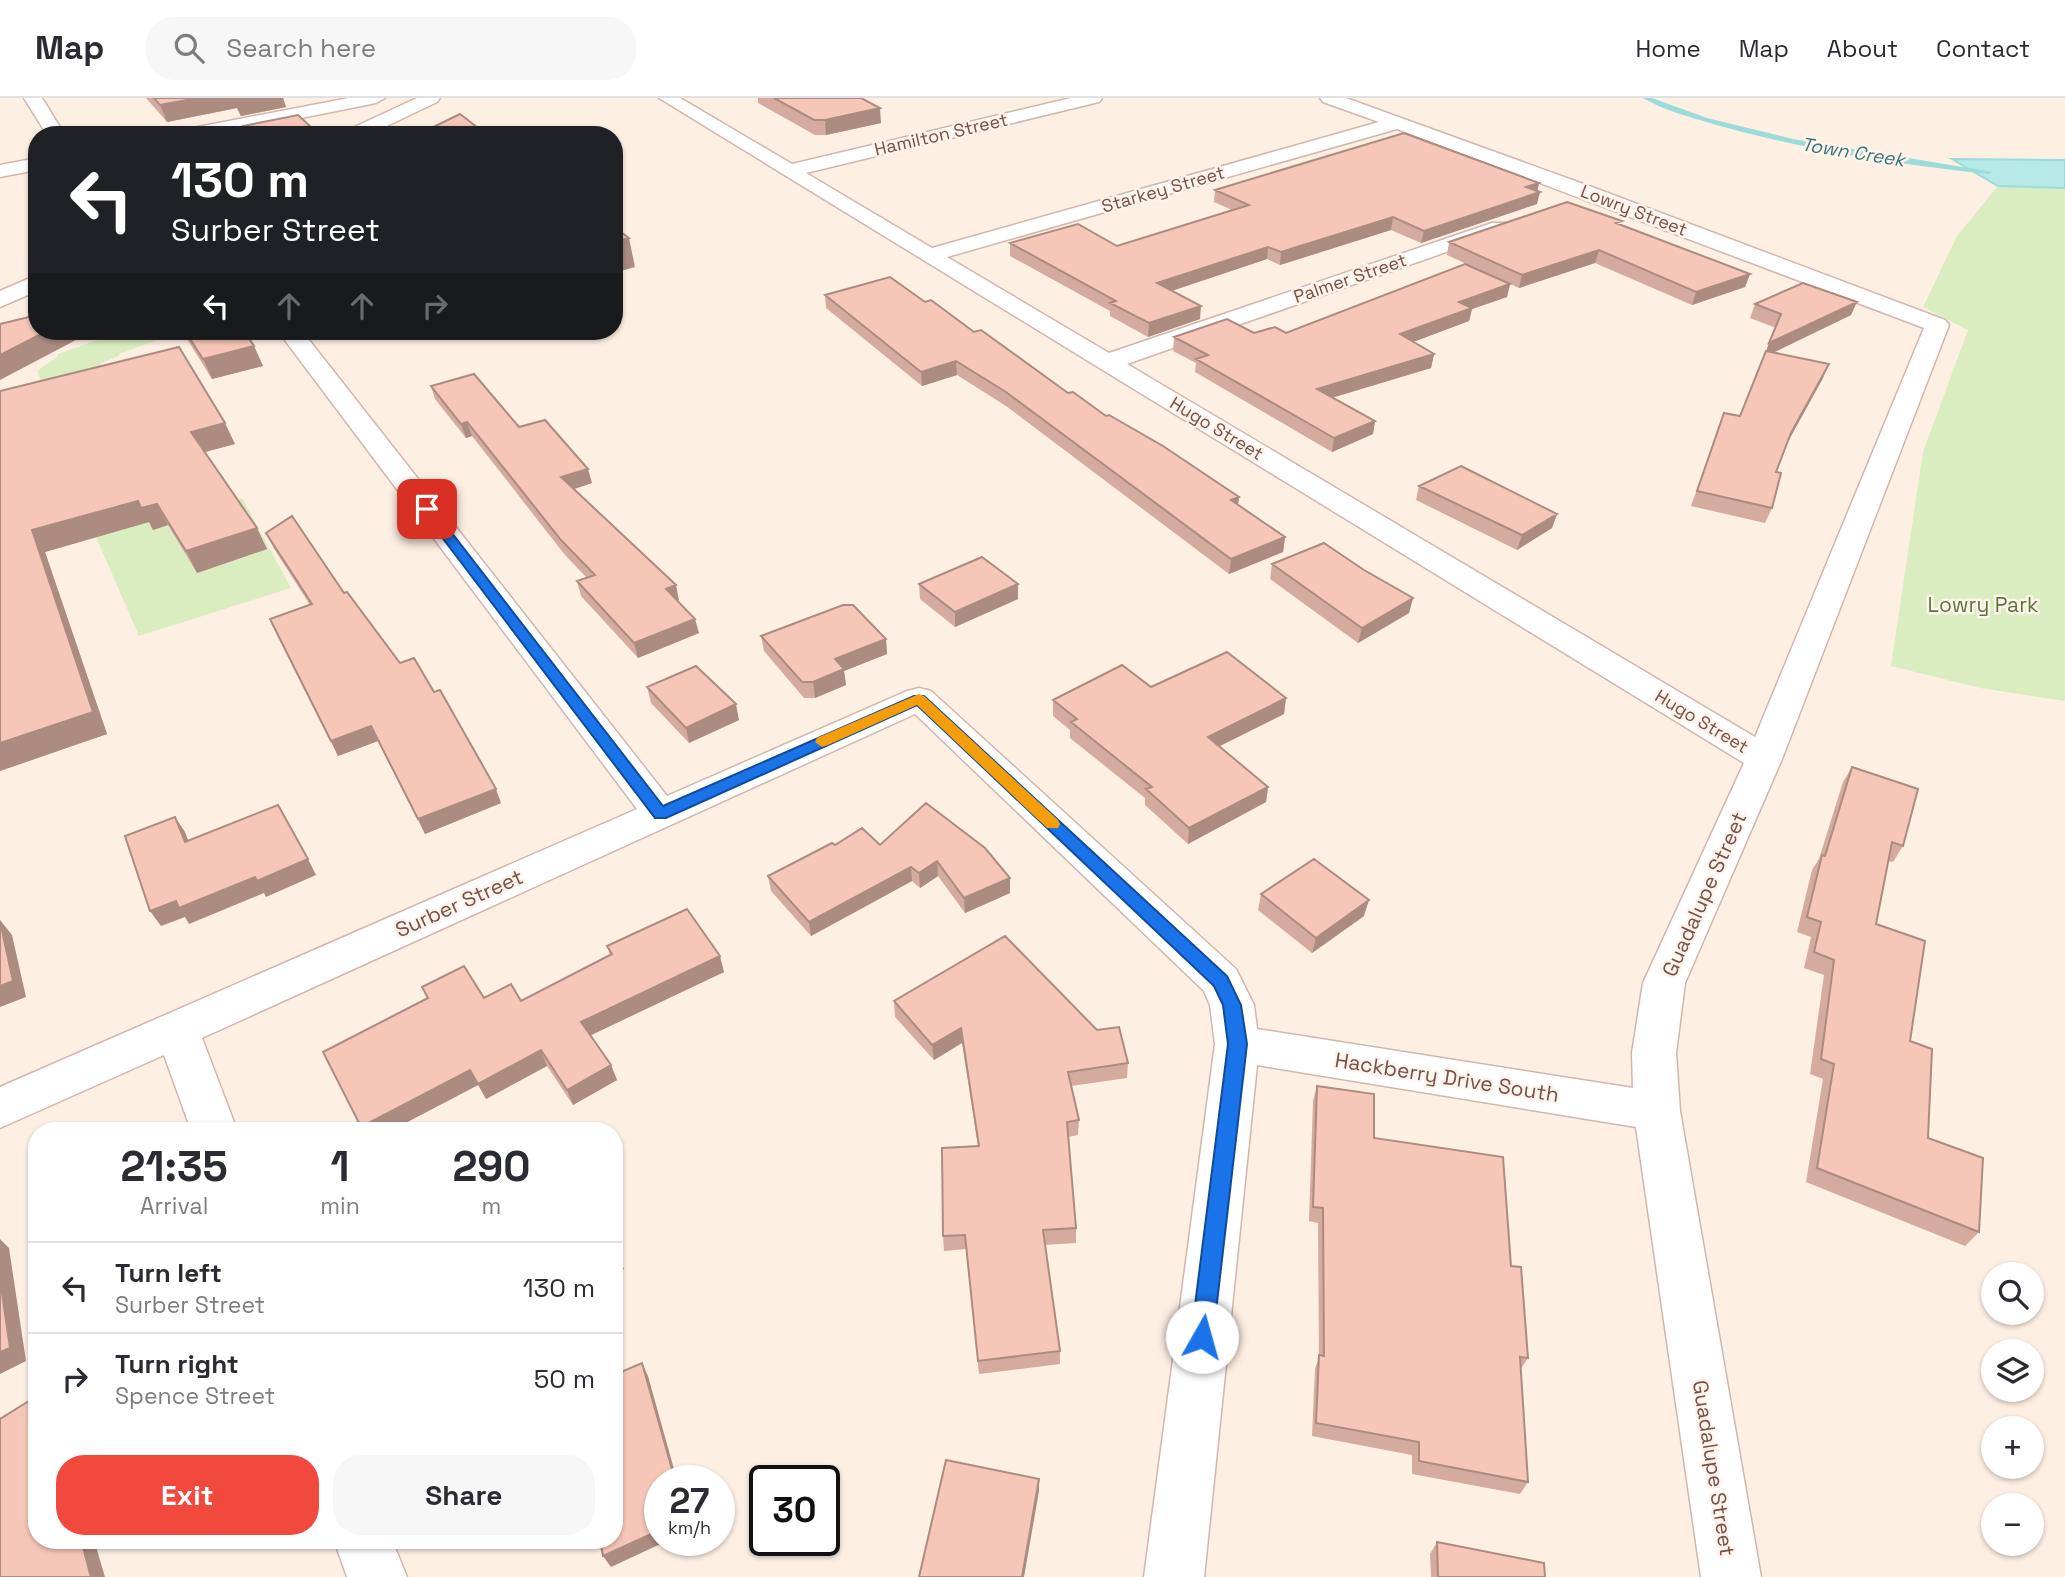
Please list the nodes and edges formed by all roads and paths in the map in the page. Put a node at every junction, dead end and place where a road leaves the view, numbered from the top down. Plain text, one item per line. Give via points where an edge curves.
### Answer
1 (33, 98) edge
2 (376, 98) edge
3 (431, 98) edge
4 (668, 98) edge
5 (1093, 98) edge
6 (1329, 98) edge
7 (1396, 123) junction
8 (50, 126) edge
9 (233, 126) edge
10 (372, 126) edge
11 (28, 166) edge
12 (789, 170) junction
13 (0, 171) edge
14 (1593, 194) junction
15 (1566, 204) edge
16 (1514, 222) edge
17 (930, 256) junction
18 (28, 286) edge
19 (0, 300) edge
20 (1937, 325) joint
21 (297, 340) edge
22 (1107, 362) junction
23 (1764, 759) junction
24 (660, 814) junction
25 (177, 1029) junction
26 (1237, 1044) junction
27 (0, 1108) edge
28 (1657, 1111) junction
29 (211, 1122) edge
30 (366, 1549) edge
31 (377, 1577) edge
32 (1174, 1577) edge
33 (1731, 1577) edge

1 - 8 street
2 - 9 street
3 - 10 street
4 - 12 street, Hugo Street
5 - 12 street, Hamilton Street
6 - 7 street, Lowry Street
7 - 14 street, Lowry Street
7 - 17 street, Starkey Street
11 - 13 street
12 - 17 street, Hugo Street
14 - 15 street
14 - 20 street, Lowry Street
16 - 22 street, Palmer Street
17 - 22 street, Hugo Street
18 - 19 street
20 - 23 street, Guadalupe Street
21 - 24 street
22 - 23 street, Hugo Street
23 - 28 street, Guadalupe Street via 1664,983 1654,1053
24 - 25 street, Surber Street
24 - 26 street, Surber Street via 919,699 1221,981 1232,1005
25 - 27 street, Surber Street
25 - 29 street
26 - 28 street, Hackberry Drive South
26 - 32 street
28 - 33 street, Guadalupe Street
30 - 31 street

